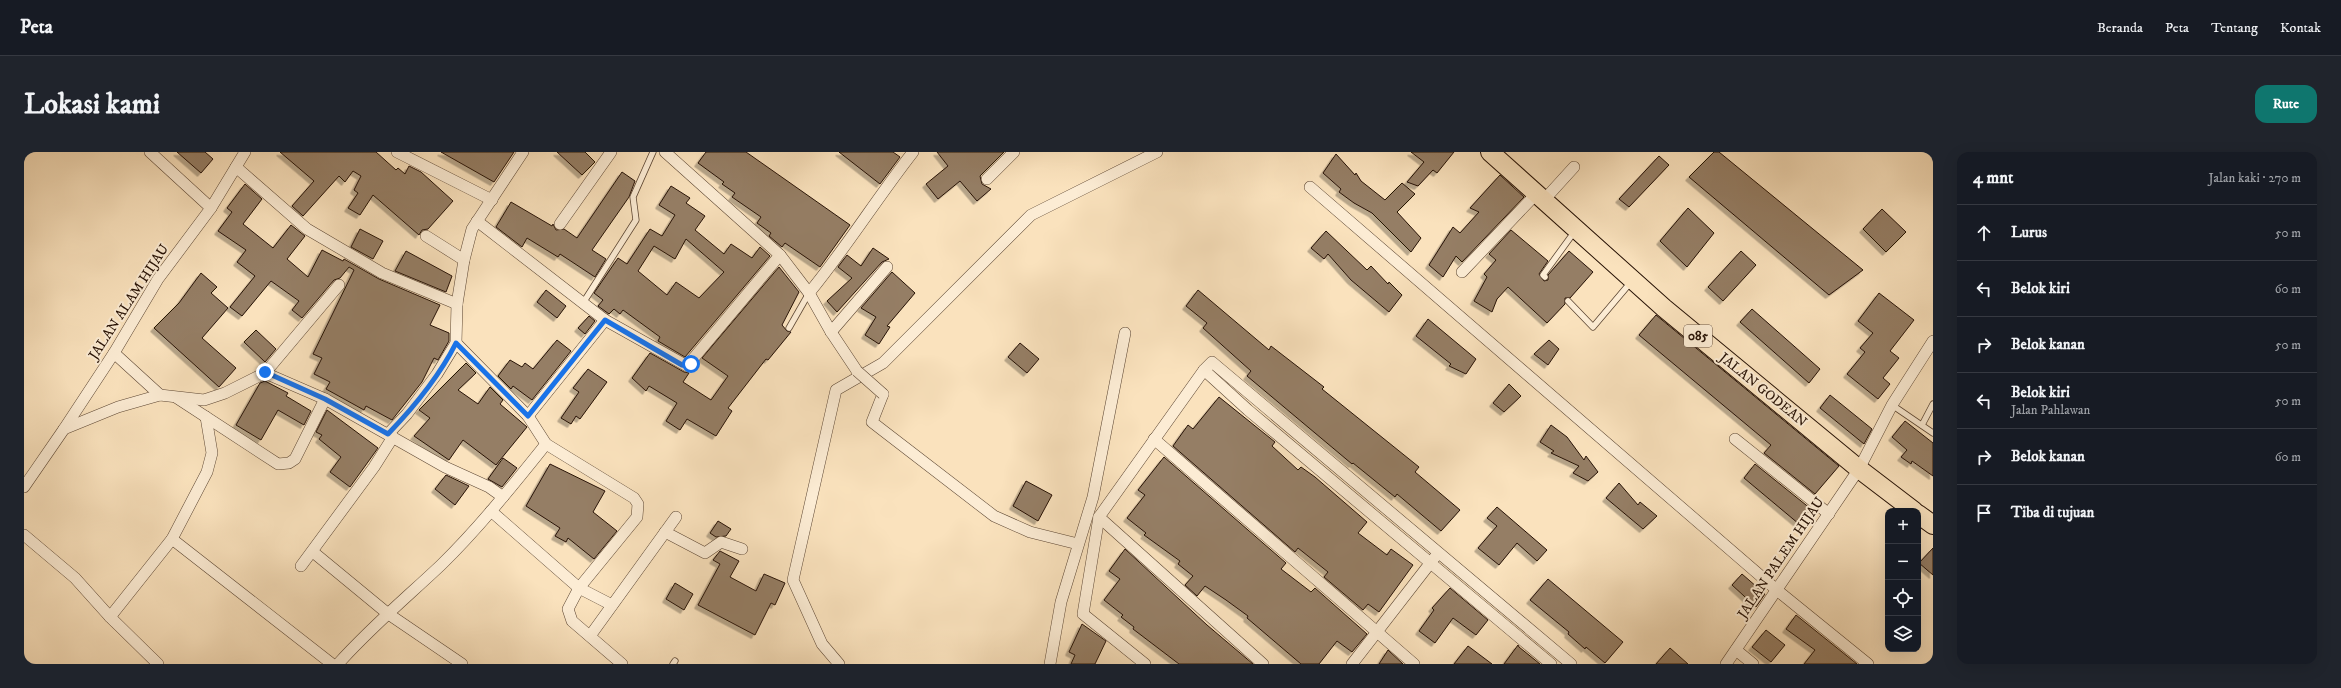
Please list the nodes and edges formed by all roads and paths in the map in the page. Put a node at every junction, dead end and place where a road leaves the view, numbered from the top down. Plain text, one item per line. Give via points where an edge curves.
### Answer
1 (150, 152) edge
2 (245, 152) edge
3 (397, 152) edge
4 (523, 152) edge
5 (611, 152) edge
6 (653, 152) edge
7 (665, 152) edge
8 (913, 152) edge
9 (1014, 152) edge
10 (1156, 152) edge
11 (1490, 152) edge
12 (236, 167) junction
13 (1574, 167) dead end
14 (987, 179) dead end
15 (1310, 187) dead end
16 (1540, 197) junction
17 (492, 200) junction
18 (211, 208) junction
19 (476, 221) junction
20 (560, 224) dead end
21 (1577, 229) junction
22 (426, 236) dead end
23 (780, 256) junction
24 (464, 260) junction
25 (887, 267) dead end
26 (1462, 272) dead end
27 (1545, 277) dead end
28 (1632, 280) junction
29 (339, 285) dead end
30 (809, 293) junction
31 (1568, 301) dead end
32 (583, 303) junction
33 (457, 304) junction
34 (605, 320) junction
35 (790, 328) dead end
36 (831, 332) junction
37 (1125, 333) dead end
38 (1933, 341) edge
39 (456, 343) junction
40 (114, 353) junction
41 (1204, 370) junction
42 (265, 372) junction
43 (160, 395) junction
44 (177, 398) junction
45 (325, 399) junction
46 (1933, 404) edge
47 (1892, 405) junction
48 (528, 416) junction
49 (206, 417) junction
50 (1922, 425) junction
51 (64, 429) junction
52 (1933, 433) edge
53 (390, 436) junction
54 (1154, 439) junction
55 (1735, 439) dead end
56 (546, 444) junction
57 (1859, 469) junction
58 (24, 487) edge
59 (503, 497) junction
60 (1910, 508) edge
61 (491, 511) junction
62 (1829, 514) junction
63 (1921, 516) edge
64 (676, 517) dead end
65 (1099, 517) junction
66 (1933, 525) edge
67 (665, 532) junction
68 (24, 535) edge
69 (172, 539) junction
70 (1078, 544) junction
71 (742, 549) dead end
72 (313, 552) junction
73 (1438, 554) junction
74 (1430, 562) junction
75 (301, 566) dead end
76 (579, 588) junction
77 (1778, 591) junction
78 (612, 605) junction
79 (387, 612) junction
80 (110, 617) junction
81 (1377, 633) junction
82 (590, 636) junction
83 (1736, 650) junction
84 (158, 664) edge
85 (332, 664) edge
86 (338, 664) edge
87 (462, 664) edge
88 (622, 664) edge
89 (839, 664) edge
90 (1050, 664) edge
91 (1145, 664) edge
92 (1263, 664) edge
93 (1352, 664) edge
94 (1414, 664) edge
95 (1551, 664) edge
96 (1571, 664) edge
97 (1726, 664) edge
98 (1753, 664) edge
99 (1868, 664) edge

1 - 18 street
2 - 12 street, JALAN ALAM HIJAU
3 - 17 street
4 - 17 street
5 - 20 street
6 - 32 lane via 633,197 636,220
7 - 23 street
8 - 30 street via 884,188 830,268
9 - 14 street
10 - 89 street via 1031,215 883,363 836,390 793,580 822,644
11 - 16 main road, JALAN GODEAN / 085
12 - 18 street, JALAN ALAM HIJAU
12 - 33 street via 306,229 382,273
13 - 16 street
15 - 77 street
16 - 21 main road, JALAN GODEAN / 085
16 - 26 street
17 - 19 street
18 - 40 street, JALAN ALAM HIJAU via 158,279
19 - 24 street
19 - 32 street
21 - 27 lane via 1543,275
21 - 28 main road, JALAN GODEAN / 085
22 - 24 street
23 - 30 street
23 - 34 street via 687,366
24 - 33 street
25 - 36 street
28 - 31 lane via 1593,327
28 - 57 main road, JALAN GODEAN / 085
29 - 42 street
30 - 35 lane
30 - 36 street
32 - 34 street
33 - 39 street
34 - 48 street
36 - 70 street, bridge via 857,371 883,394 872,422 994,516 1030,532
37 - 70 street via 1093,497
38 - 47 street, JALAN PALEM HIJAU
39 - 48 street
39 - 53 street via 437,374
40 - 43 street
40 - 51 street, JALAN ALAM HIJAU
41 - 54 street
41 - 73 street via 1212,362 1217,364
41 - 74 street
42 - 44 street via 225,393 204,400
42 - 45 street
43 - 44 street
43 - 51 street via 118,407
44 - 49 street
45 - 49 street via 295,459 289,463 278,464
45 - 53 street
46 - 50 lane
47 - 50 lane
47 - 57 street, JALAN PALEM HIJAU
48 - 56 street
49 - 69 street via 212,453 207,472
50 - 52 lane
51 - 58 street, JALAN ALAM HIJAU
53 - 59 street
53 - 72 street via 374,467
54 - 65 street
54 - 81 street
55 - 62 street
56 - 59 street
56 - 76 street via 634,498 638,504 637,517
57 - 60 main road, JALAN GODEAN / 085
57 - 62 street, JALAN PALEM HIJAU
59 - 61 street
61 - 76 street
61 - 79 street via 442,564
62 - 77 street, JALAN PALEM HIJAU
63 - 66 main road
64 - 67 street
65 - 91 street via 1083,614
65 - 92 street
67 - 71 street via 705,553 721,542
67 - 78 street
68 - 80 street via 75,578
69 - 80 street
69 - 85 street
70 - 90 street via 1061,602
72 - 75 street
72 - 79 street
73 - 74 street
73 - 96 street
74 - 81 street
74 - 95 street
76 - 78 street
76 - 82 street via 568,610 569,616
77 - 83 street, JALAN PALEM HIJAU via 1762,610
77 - 99 street
78 - 82 street
79 - 86 street
79 - 87 street
80 - 84 street
81 - 93 street
81 - 94 street
82 - 88 street
83 - 97 street, JALAN PALEM HIJAU
83 - 98 street

